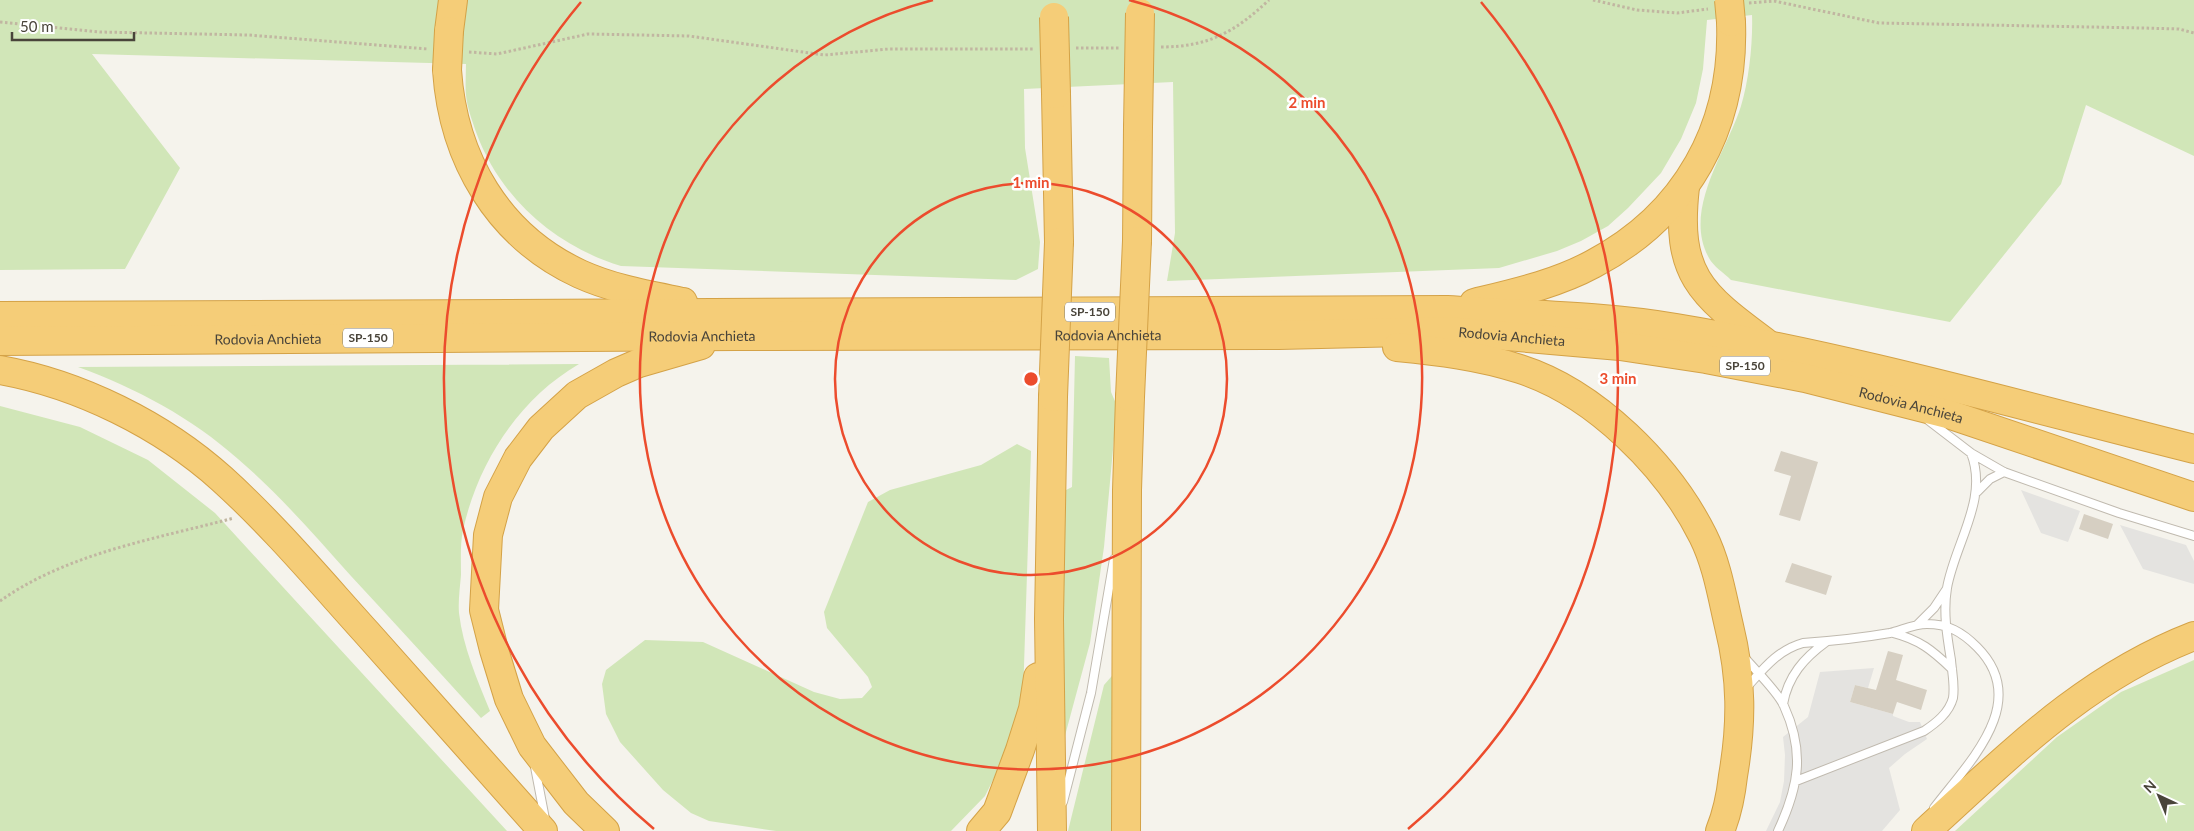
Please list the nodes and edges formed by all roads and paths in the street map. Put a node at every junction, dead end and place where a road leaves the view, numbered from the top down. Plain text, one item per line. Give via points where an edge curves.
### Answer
1 (453, 0) edge
2 (1269, 0) edge
3 (1593, 0) edge
4 (1781, 0) edge
5 (1774, 1) junction
6 (1140, 7) edge
7 (1054, 8) edge
8 (1731, 8) edge
9 (0, 22) edge
10 (2194, 33) edge
11 (1156, 47) dead end
12 (1127, 48) dead end
13 (1038, 49) dead end
14 (1068, 49) dead end
15 (444, 50) junction
16 (467, 52) dead end
17 (1685, 187) junction
18 (1447, 310) junction
19 (0, 316) edge
20 (735, 324) junction
21 (1279, 336) junction
22 (0, 341) edge
23 (1771, 346) junction
24 (0, 370) edge
25 (1901, 402) junction
26 (2194, 449) edge
27 (1971, 453) junction
28 (2004, 472) junction
29 (1127, 490) junction
30 (1977, 492) junction
31 (2194, 498) edge
32 (257, 512) junction
33 (2194, 536) edge
34 (1118, 539) dead end
35 (1116, 548) dead end
36 (1947, 588) junction
37 (0, 601) edge
38 (1049, 619) junction
39 (1917, 625) junction
40 (1945, 626) junction
41 (1891, 632) junction
42 (2194, 636) edge
43 (1828, 641) junction
44 (1733, 644) junction
45 (1952, 669) junction
46 (1758, 674) junction
47 (1740, 694) junction
48 (1783, 704) junction
49 (1126, 716) junction
50 (532, 746) junction
51 (1796, 781) junction
52 (1925, 824) edge
53 (543, 831) edge
54 (547, 831) edge
55 (605, 831) edge
56 (980, 831) edge
57 (1052, 831) edge
58 (1056, 831) edge
59 (1126, 831) edge
60 (1144, 831) edge
61 (1720, 831) edge
62 (1778, 831) edge
63 (1916, 831) edge

1 - 15 highway
2 - 11 path via 1251,17 1217,37 1186,47
3 - 8 path via 1637,10 1677,13
4 - 5 path
5 - 8 path
5 - 10 path via 1879,23 2142,28
6 - 29 highway, bridge via 1137,241
7 - 38 highway, bridge via 1059,242
8 - 17 highway via 1732,48 1725,98 1714,133
9 - 15 path via 100,32 248,35
12 - 14 path
13 - 16 path via 889,49 824,55 689,36 588,34 497,54
15 - 20 highway via 455,126 473,173 496,206 532,243 554,259 601,282
17 - 18 highway via 1664,212 1623,247 1592,265 1557,280
17 - 23 highway via 1683,230 1691,270 1725,312
18 - 20 highway, Rodovia Anchieta / SP-150
18 - 23 highway, Rodovia Anchieta / SP-150 via 1581,318 1674,328
19 - 20 highway, Rodovia Anchieta / SP-150
20 - 21 highway, Rodovia Anchieta / SP-150
20 - 22 highway, Rodovia Anchieta / SP-150
20 - 50 highway via 616,373 577,395 541,428 518,458 502,490 488,535 484,610 509,699
21 - 25 highway, Rodovia Anchieta / SP-150 via 1448,331 1620,346 1805,378
21 - 44 highway via 1445,352 1482,359 1521,370 1589,404 1644,452 1685,505 1703,536 1716,571
23 - 26 highway, Rodovia Anchieta / SP-150
24 - 32 highway via 81,392 132,417 181,447
25 - 27 lane
25 - 31 highway, Rodovia Anchieta / SP-150 via 1952,415
27 - 28 lane
27 - 30 lane
28 - 30 lane via 1990,479
28 - 33 lane
29 - 34 lane
29 - 49 highway
30 - 36 lane
32 - 37 path via 90,556 17,589
32 - 53 highway
35 - 58 lane via 1091,693
36 - 39 lane
36 - 40 lane
38 - 56 highway via 1032,709 1020,750 996,812
38 - 57 highway
39 - 40 lane
39 - 41 lane
40 - 45 lane
40 - 52 lane via 1961,632 1985,654 1998,681 1999,696 1997,710 1984,740
41 - 43 lane
41 - 45 lane via 1928,647
42 - 52 highway via 2146,657 2091,689
43 - 46 lane via 1789,647
43 - 48 lane via 1794,672
44 - 46 lane
44 - 47 highway
45 - 51 lane via 1952,700 1940,719 1924,731
46 - 47 lane
46 - 48 lane
47 - 61 highway via 1737,752
48 - 51 lane via 1797,744
49 - 59 highway
49 - 60 highway
50 - 54 lane
50 - 55 highway via 576,803
51 - 62 lane via 1790,807
52 - 63 lane

